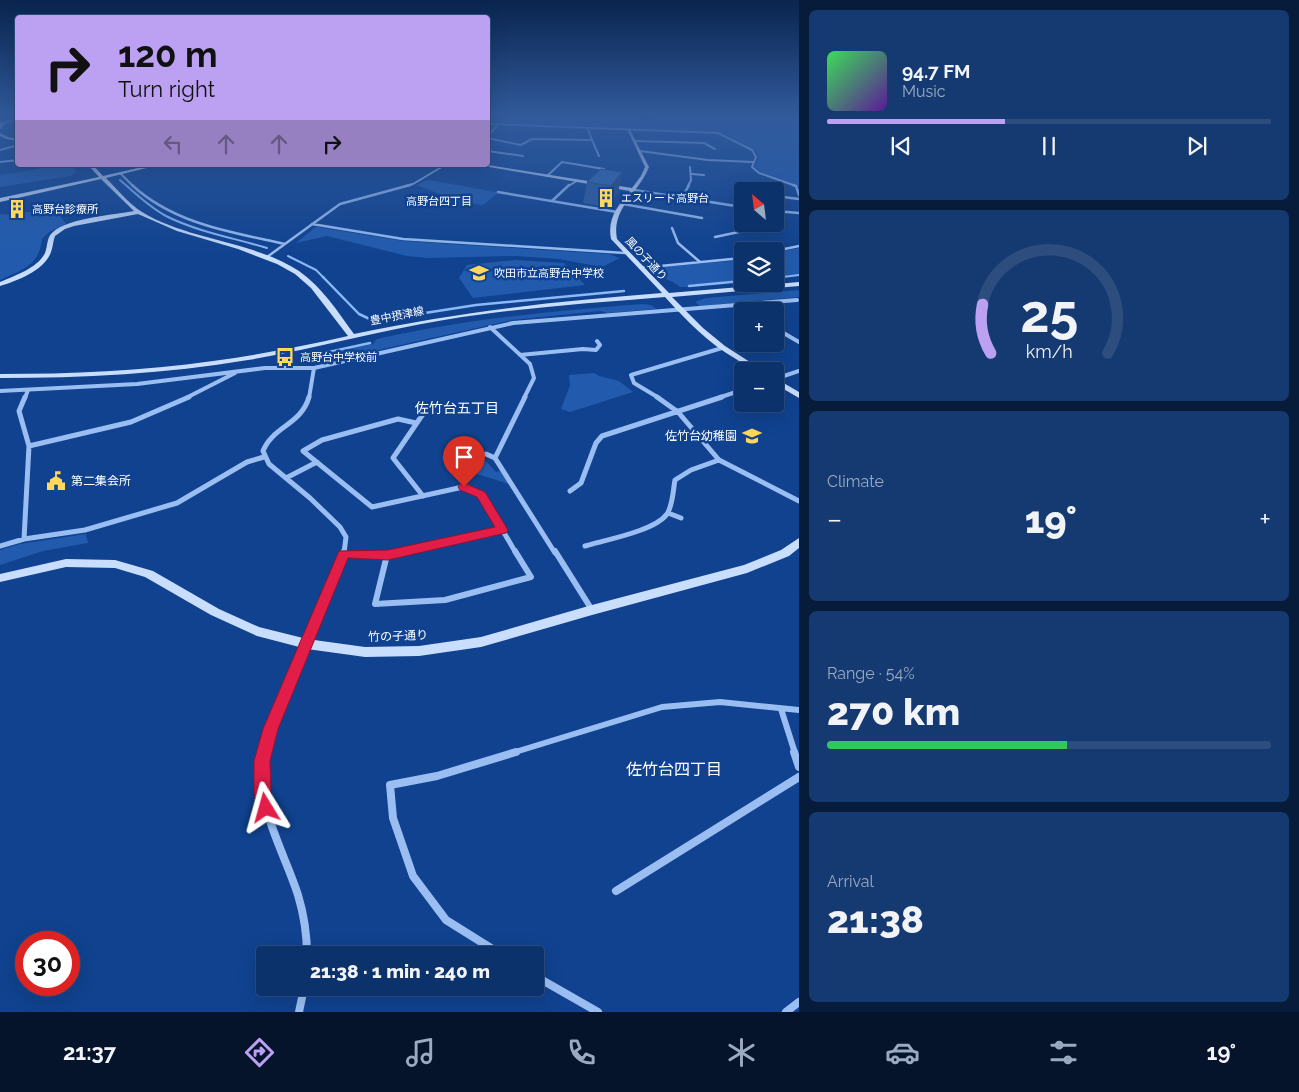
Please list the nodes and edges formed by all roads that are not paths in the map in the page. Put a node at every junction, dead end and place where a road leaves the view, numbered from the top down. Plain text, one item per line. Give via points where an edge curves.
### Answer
1 (644, 161) edge
2 (736, 161) edge
3 (753, 162) joint
4 (92, 167) edge
5 (147, 167) edge
6 (442, 167) edge
7 (490, 167) edge
8 (690, 167) dead end
9 (604, 169) edge
10 (120, 173) junction
11 (692, 174) junction
12 (547, 176) junction
13 (704, 176) dead end
14 (104, 178) junction
15 (577, 181) junction
16 (634, 190) junction
17 (498, 192) dead end
18 (784, 196) edge
19 (799, 197) edge
20 (682, 198) junction
21 (0, 200) edge
22 (552, 201) junction
23 (623, 204) junction
24 (734, 206) edge
25 (138, 212) junction
26 (617, 212) junction
27 (784, 212) edge
28 (799, 213) edge
29 (702, 218) dead end
30 (312, 224) junction
31 (672, 228) dead end
32 (739, 232) edge
33 (715, 237) dead end
34 (285, 244) junction
35 (799, 246) edge
36 (784, 249) edge
37 (625, 253) junction
38 (267, 257) junction
39 (734, 259) edge
40 (700, 262) junction
41 (640, 268) junction
42 (0, 284) edge
43 (799, 284) edge
44 (666, 296) junction
45 (798, 301) edge
46 (784, 302) edge
47 (734, 306) edge
48 (679, 310) junction
49 (490, 327) junction
50 (784, 333) edge
51 (352, 336) junction
52 (597, 341) dead end
53 (799, 342) edge
54 (722, 348) junction
55 (520, 355) junction
56 (745, 362) edge
57 (314, 368) junction
58 (799, 370) edge
59 (239, 371) junction
60 (0, 376) edge
61 (784, 376) edge
62 (784, 386) edge
63 (28, 390) junction
64 (0, 391) edge
65 (734, 393) edge
66 (799, 396) edge
67 (425, 411) dead end
68 (678, 412) junction
69 (416, 423) junction
70 (29, 446) junction
71 (486, 454) dead end
72 (264, 457) junction
73 (495, 458) junction
74 (719, 460) junction
75 (317, 462) junction
76 (286, 478) junction
77 (570, 491) dead end
78 (423, 496) junction
79 (799, 501) edge
80 (668, 513) junction
81 (681, 518) dead end
82 (502, 530) junction
83 (24, 539) junction
84 (799, 542) edge
85 (0, 546) edge
86 (585, 546) dead end
87 (344, 554) junction
88 (388, 555) junction
89 (0, 578) edge
90 (592, 610) junction
91 (307, 644) junction
92 (782, 709) junction
93 (799, 710) edge
94 (799, 767) edge
95 (799, 777) edge
96 (616, 891) dead end
97 (308, 946) edge
98 (488, 946) edge
99 (544, 982) edge
100 (302, 996) edge
101 (799, 1002) edge
102 (299, 1012) edge
103 (598, 1012) edge
104 (786, 1012) edge

1 - 16 street, 風の子通り via 645,175
2 - 3 street
3 - 19 street via 752,167 759,173 796,186
4 - 14 street
5 - 10 street
6 - 30 street via 413,184 340,204
7 - 12 street
8 - 11 street
9 - 12 street via 562,162
10 - 14 street
10 - 34 street via 172,213 230,232
11 - 13 street
11 - 20 street
12 - 15 street
14 - 21 street
14 - 25 street
15 - 16 street
15 - 22 street
16 - 20 street
16 - 23 street, 風の子通り
17 - 22 street
18 - 19 street
20 - 24 street
22 - 26 street
23 - 26 street, 風の子通り
23 - 29 street
25 - 38 street
25 - 42 street via 73,225 55,232 43,260
26 - 37 street, 風の子通り via 610,229
27 - 28 street
30 - 34 street
30 - 37 street via 403,239
31 - 40 street via 677,243
32 - 33 street
34 - 38 street
35 - 36 street
37 - 41 street, 風の子通り
38 - 51 street via 297,273 321,294
39 - 40 street
40 - 41 street
41 - 44 street, 風の子通り
43 - 44 street, 豊中摂津線
44 - 48 street
44 - 51 street, 豊中摂津線 via 515,308
45 - 46 street
47 - 48 street
48 - 49 street
48 - 54 street
49 - 55 street
49 - 57 street
50 - 53 street
51 - 60 street, 豊中摂津線 via 248,358 172,367
52 - 55 street via 600,346 596,350
54 - 56 street
54 - 68 street via 631,376 634,383
55 - 73 street via 530,364 534,378
57 - 59 street
57 - 72 street via 307,404 302,413 265,443
58 - 61 street
59 - 63 street via 137,384
59 - 70 street via 131,422
62 - 66 street
63 - 64 street
63 - 70 street via 18,411
65 - 68 street
67 - 69 street
68 - 74 street
68 - 77 street via 602,436 596,443 581,483
69 - 75 street via 398,419 322,440 303,452
69 - 78 street via 393,458
70 - 83 street
71 - 73 street
72 - 76 street
72 - 83 street via 247,462 177,503 85,530
73 - 90 street
74 - 79 street
74 - 80 street via 675,480
75 - 76 street
75 - 78 street via 372,507
76 - 87 street via 334,519 345,535
78 - 82 street via 464,487 482,494
80 - 81 street
80 - 86 street via 662,520 644,528
82 - 88 street
82 - 88 street via 531,577 445,600 375,604
83 - 85 street
84 - 90 street, 竹の子通り via 784,553 747,570
87 - 88 street
87 - 91 street
89 - 91 street, 竹の子通り via 66,564 115,564 149,574 215,612 257,631
90 - 91 street, 竹の子通り via 481,642 419,651 365,652
91 - 97 street via 270,729 262,769 263,794 273,835 302,905
92 - 93 street
92 - 94 street
92 - 98 street via 720,702 662,707 437,776 390,784 393,818 413,876 446,920
95 - 96 street
99 - 103 street
100 - 102 street
101 - 104 street

